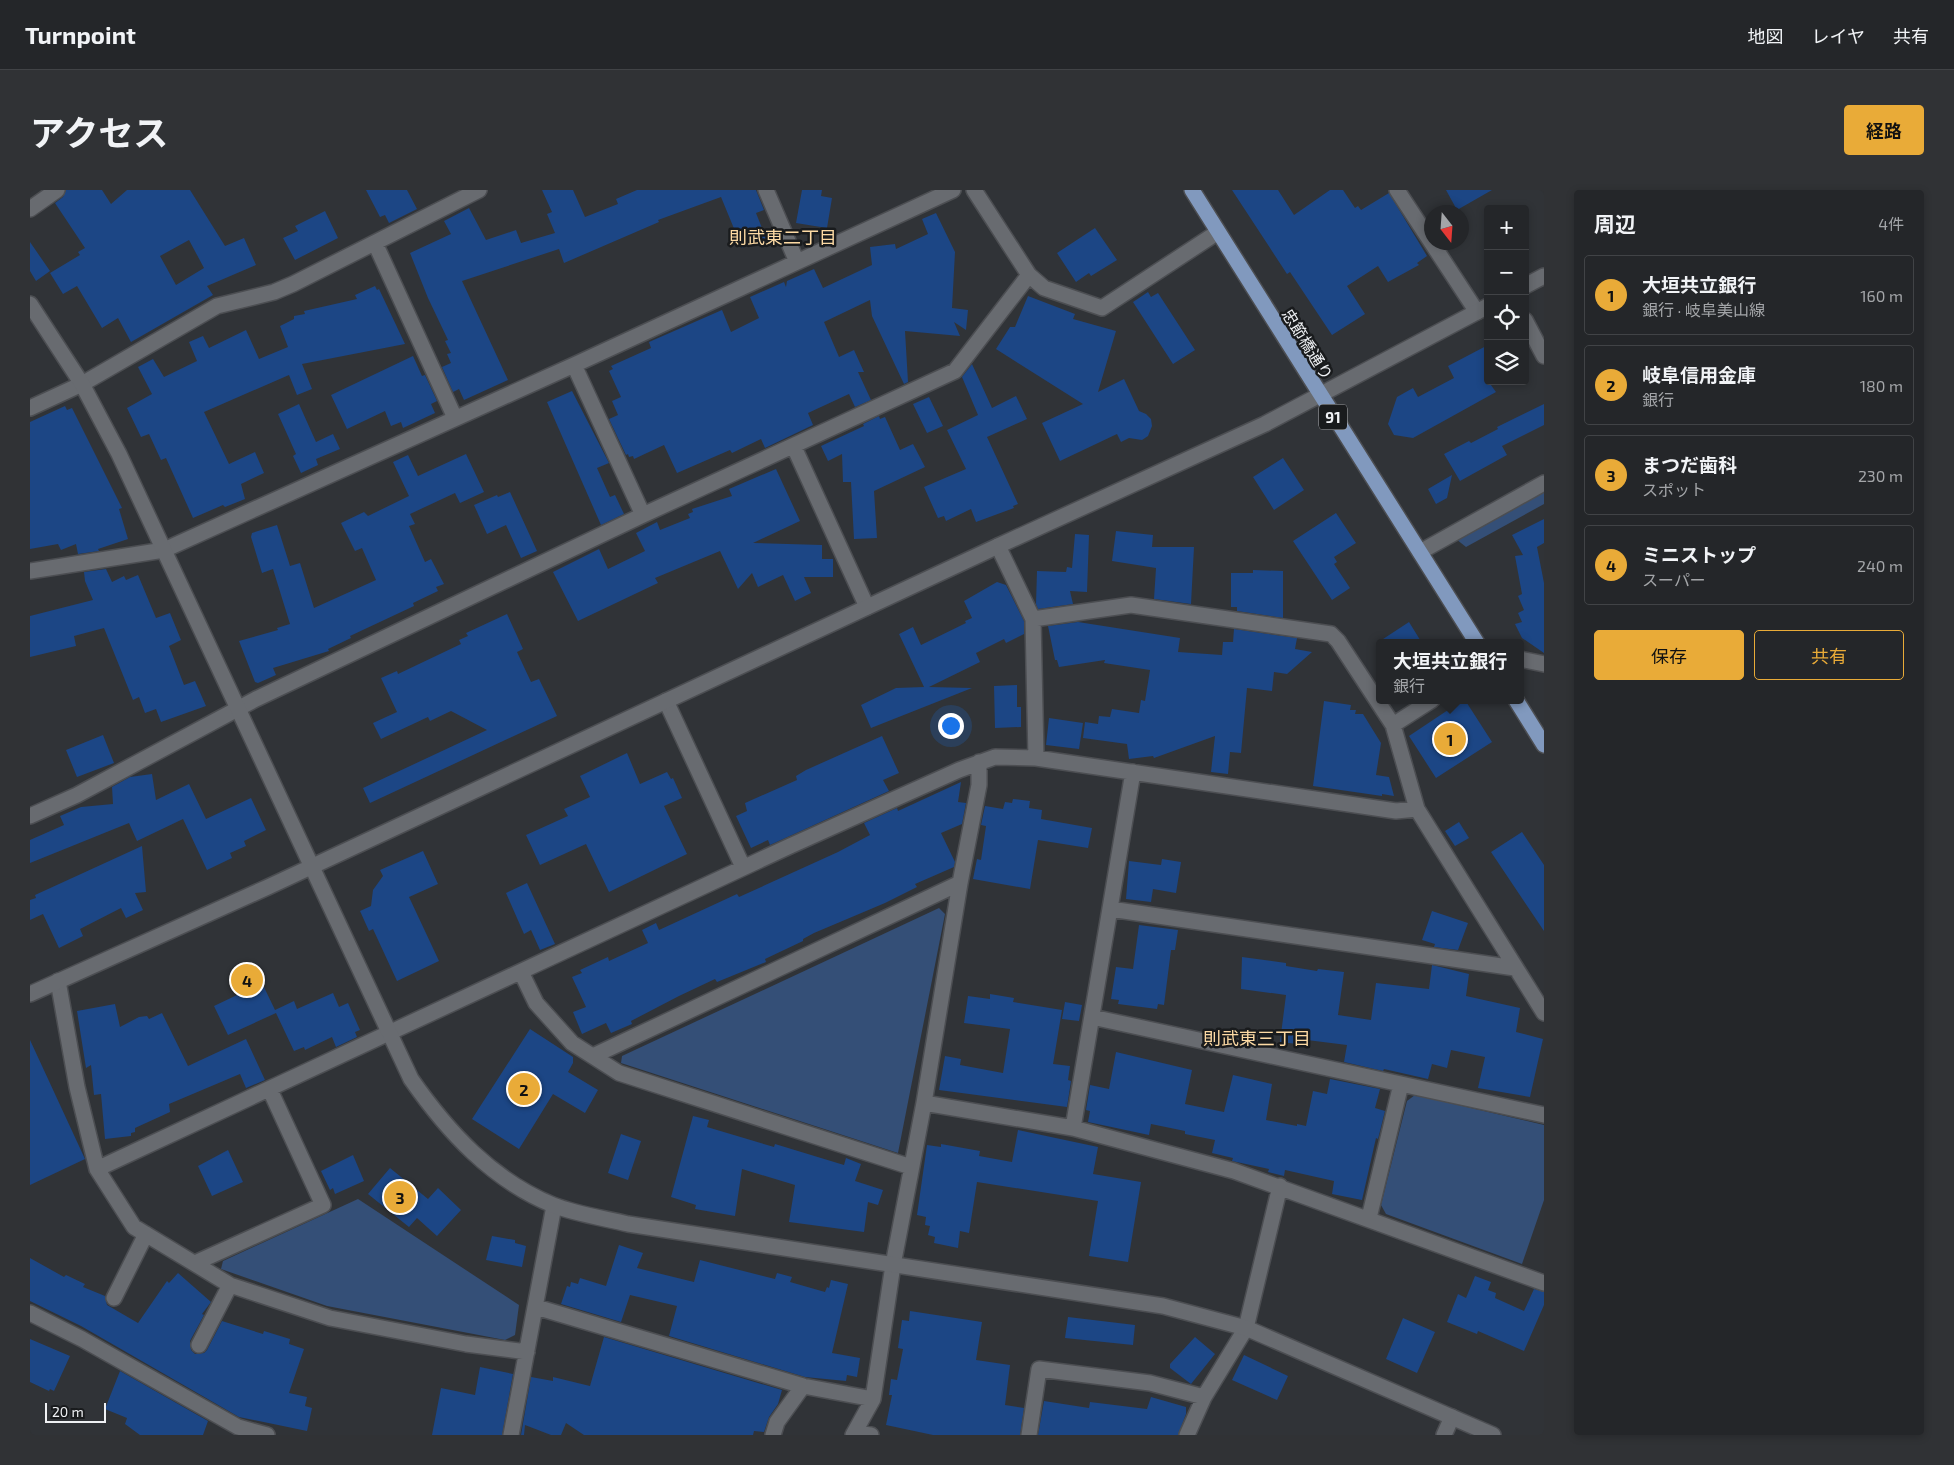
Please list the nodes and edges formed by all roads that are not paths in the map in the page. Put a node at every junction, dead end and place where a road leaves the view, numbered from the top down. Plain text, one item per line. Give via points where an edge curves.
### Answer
1 (57, 190) edge
2 (479, 190) edge
3 (766, 190) edge
4 (953, 190) edge
5 (974, 190) edge
6 (1192, 190) edge
7 (1397, 190) edge
8 (30, 209) edge
9 (1218, 232) junction
10 (375, 242) junction
11 (797, 262) junction
12 (1029, 275) junction
13 (1544, 276) edge
14 (1529, 284) edge
15 (30, 304) edge
16 (1482, 309) edge
17 (1529, 328) edge
18 (1544, 356) edge
19 (574, 365) junction
20 (82, 384) junction
21 (1320, 396) junction
22 (30, 408) edge
23 (455, 418) junction
24 (794, 447) junction
25 (1544, 483) edge
26 (643, 515) junction
27 (998, 546) junction
28 (164, 550) junction
29 (1420, 552) junction
30 (30, 572) edge
31 (867, 607) junction
32 (1033, 619) junction
33 (1474, 639) edge
34 (1524, 660) edge
35 (1544, 664) edge
36 (1376, 699) edge
37 (666, 701) junction
38 (1379, 704) edge
39 (1426, 704) edge
40 (1519, 704) edge
41 (239, 708) junction
42 (1393, 725) junction
43 (1544, 744) edge
44 (1036, 758) junction
45 (978, 762) junction
46 (1133, 772) junction
47 (1417, 809) junction
48 (30, 816) edge
49 (313, 866) junction
50 (743, 868) junction
51 (960, 884) junction
52 (1110, 909) junction
53 (1515, 968) junction
54 (521, 972) junction
55 (58, 981) junction
56 (30, 994) edge
57 (1544, 1013) edge
58 (1092, 1017) junction
59 (390, 1034) junction
60 (593, 1056) junction
61 (1401, 1084) junction
62 (270, 1090) junction
63 (924, 1103) junction
64 (1544, 1115) edge
65 (1073, 1128) junction
66 (911, 1167) junction
67 (97, 1169) junction
68 (1280, 1186) junction
69 (554, 1206) junction
70 (1369, 1218) junction
71 (146, 1234) junction
72 (195, 1263) junction
73 (892, 1265) junction
74 (1544, 1283) edge
75 (230, 1285) junction
76 (114, 1298) dead end
77 (536, 1307) junction
78 (30, 1313) edge
79 (1246, 1328) junction
80 (200, 1346) dead end
81 (527, 1352) junction
82 (803, 1386) junction
83 (1204, 1397) junction
84 (873, 1399) junction
85 (1452, 1417) junction
86 (854, 1434) edge
87 (267, 1435) edge
88 (511, 1435) edge
89 (773, 1435) edge
90 (871, 1435) edge
91 (1029, 1435) edge
92 (1187, 1435) edge
93 (1444, 1435) edge
94 (1493, 1435) edge

1 - 8 street
2 - 10 street
3 - 11 street
4 - 11 street
5 - 12 street
6 - 9 main road, 忠節橋通り / 91
7 - 16 street
9 - 12 street via 1102,308 1044,288
9 - 21 main road, 忠節橋通り / 91
10 - 20 street via 274,292 216,306
10 - 23 street
11 - 19 street
12 - 24 street via 955,372
13 - 14 street
15 - 20 street
16 - 21 street
17 - 18 street
19 - 23 street
19 - 26 street
20 - 22 street
20 - 28 street via 120,454
21 - 27 street
21 - 29 main road, 忠節橋通り / 91
23 - 28 street
24 - 26 street
24 - 31 street
25 - 29 street
26 - 41 street
27 - 31 street
27 - 32 street
28 - 30 street
28 - 41 street
29 - 33 main road, 忠節橋通り / 91
31 - 37 street
32 - 36 street via 1132,605 1331,634
32 - 44 street
34 - 35 street
37 - 49 street
37 - 50 street
38 - 42 street
39 - 42 street
40 - 43 main road
41 - 48 street
41 - 49 street
42 - 47 street
44 - 45 street via 995,757
44 - 46 street
45 - 50 street
45 - 51 street via 979,785
46 - 47 street via 1396,811
46 - 52 street
47 - 53 street
49 - 55 street
49 - 59 street
50 - 54 street
51 - 60 street
51 - 63 street
52 - 53 street
52 - 58 street
53 - 57 street
54 - 59 street
54 - 60 street via 536,1004 572,1043
55 - 56 street
55 - 67 street via 77,1087
58 - 61 street
58 - 65 street
59 - 62 street
59 - 69 street via 411,1079 460,1141 488,1167
60 - 66 street via 619,1073 658,1087
61 - 64 street
61 - 70 street
62 - 67 street
62 - 72 street via 323,1205
63 - 65 street
63 - 66 street
65 - 68 street
66 - 73 street
67 - 71 street via 134,1227
68 - 70 street
68 - 79 street
69 - 73 street via 628,1224
69 - 77 street
70 - 74 street
71 - 72 street
71 - 76 street
72 - 75 street
73 - 79 street via 1096,1294 1163,1306
73 - 84 street
75 - 80 street
75 - 81 street via 330,1318
77 - 81 street
77 - 82 street
78 - 87 street via 82,1338 238,1427
79 - 83 street
79 - 85 street
81 - 88 street
82 - 84 street
82 - 89 street via 777,1422
83 - 91 street via 1150,1383 1040,1369
83 - 92 street
84 - 86 street
85 - 93 street
85 - 94 street
86 - 90 street

